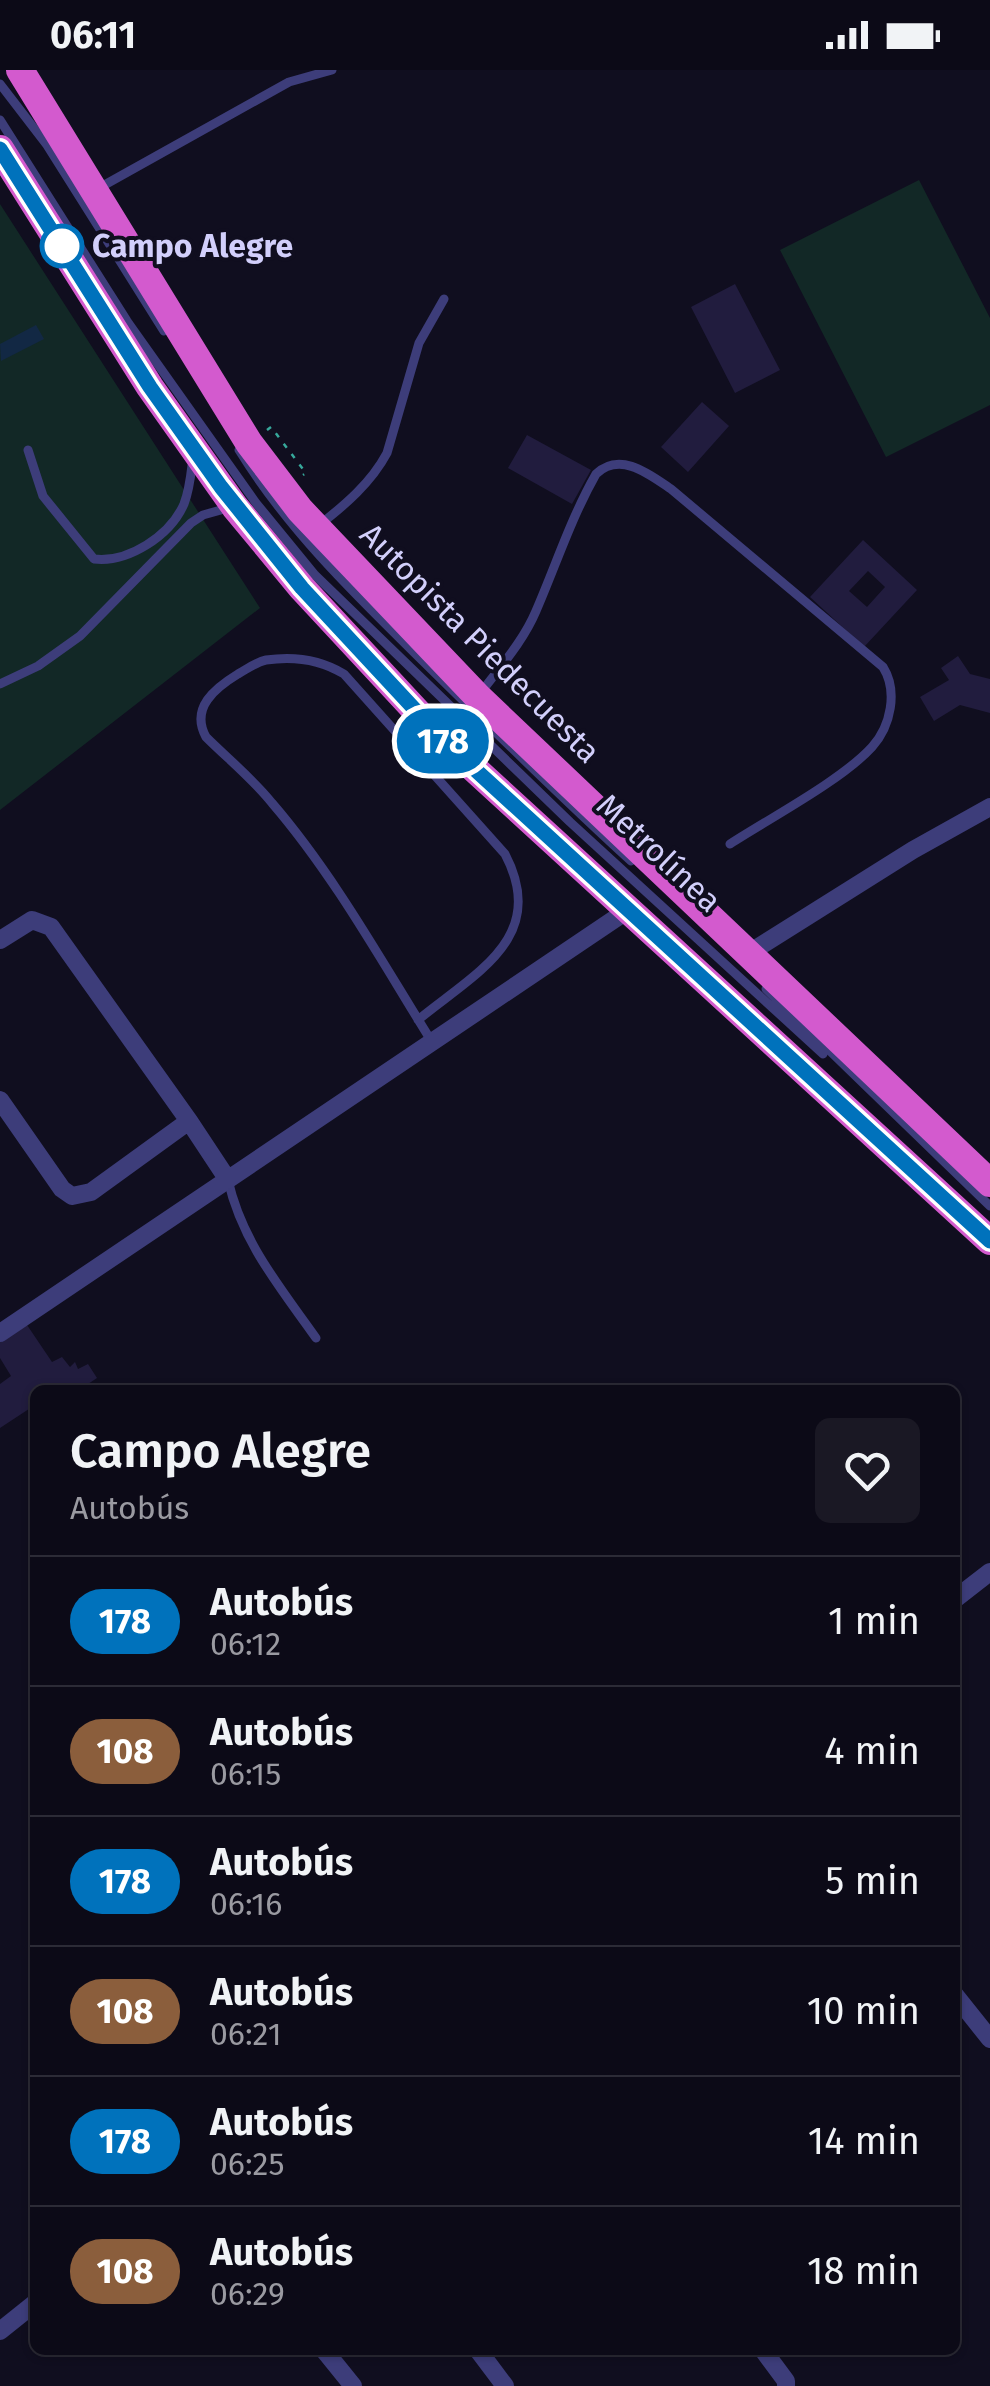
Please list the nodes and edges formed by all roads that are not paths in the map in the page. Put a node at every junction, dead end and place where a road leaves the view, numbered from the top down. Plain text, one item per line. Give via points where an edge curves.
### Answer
1 (20, 70) edge
2 (332, 70) edge
3 (0, 84) edge
4 (0, 120) edge
5 (0, 149) edge
6 (96, 190) junction
7 (444, 298) dead end
8 (173, 345) dead end
9 (234, 442) dead end
10 (193, 449) junction
11 (28, 450) dead end
12 (236, 506) junction
13 (316, 527) junction
14 (0, 684) edge
15 (478, 697) junction
16 (990, 807) edge
17 (730, 844) dead end
18 (644, 873) dead end
19 (628, 910) junction
20 (701, 925) dead end
21 (0, 940) edge
22 (749, 953) junction
23 (418, 1020) junction
24 (432, 1042) junction
25 (0, 1100) edge
26 (190, 1121) junction
27 (228, 1180) junction
28 (990, 1183) edge
29 (990, 1206) edge
30 (990, 1214) edge
31 (990, 1241) edge
32 (0, 1332) edge
33 (316, 1338) dead end
34 (990, 1572) edge
35 (960, 1595) edge
36 (960, 2001) edge
37 (990, 2040) edge
38 (30, 2308) edge
39 (0, 2331) edge
40 (328, 2355) edge
41 (767, 2355) edge
42 (483, 2356) edge
43 (352, 2386) edge
44 (505, 2386) edge
45 (786, 2386) edge

1 - 6 highway, Autopista Piedecuesta
2 - 6 lane via 288,82
3 - 8 lane via 47,145
4 - 30 lane, Metrolínea via 127,321 315,574
5 - 10 highway
6 - 13 highway, Autopista Piedecuesta via 249,442
7 - 13 lane via 419,342 387,453
9 - 18 lane, Metrolínea via 264,491 326,566
10 - 11 lane via 182,510 136,552 112,561 94,559 44,496
10 - 12 highway
12 - 14 lane via 191,523 80,636
12 - 19 highway via 445,742
13 - 15 highway, Autopista Piedecuesta
15 - 17 lane via 536,613 596,474 614,465 641,469 889,677 891,704 875,744
15 - 22 highway, Autopista Piedecuesta
16 - 22 street
19 - 24 street
19 - 31 highway
20 - 29 lane, Metrolínea
21 - 26 street via 32,920 51,927
22 - 28 highway, Autopista Piedecuesta
23 - 23 lane via 505,948 519,907 515,874 505,854 359,686 317,662 259,662 217,687 205,702 200,726 280,813
23 - 24 lane
24 - 27 street
25 - 26 street via 72,1196 90,1192
26 - 27 street
27 - 32 street
27 - 33 lane via 255,1253
34 - 35 street
36 - 37 street
38 - 39 street
40 - 43 street
41 - 45 street
42 - 44 street

